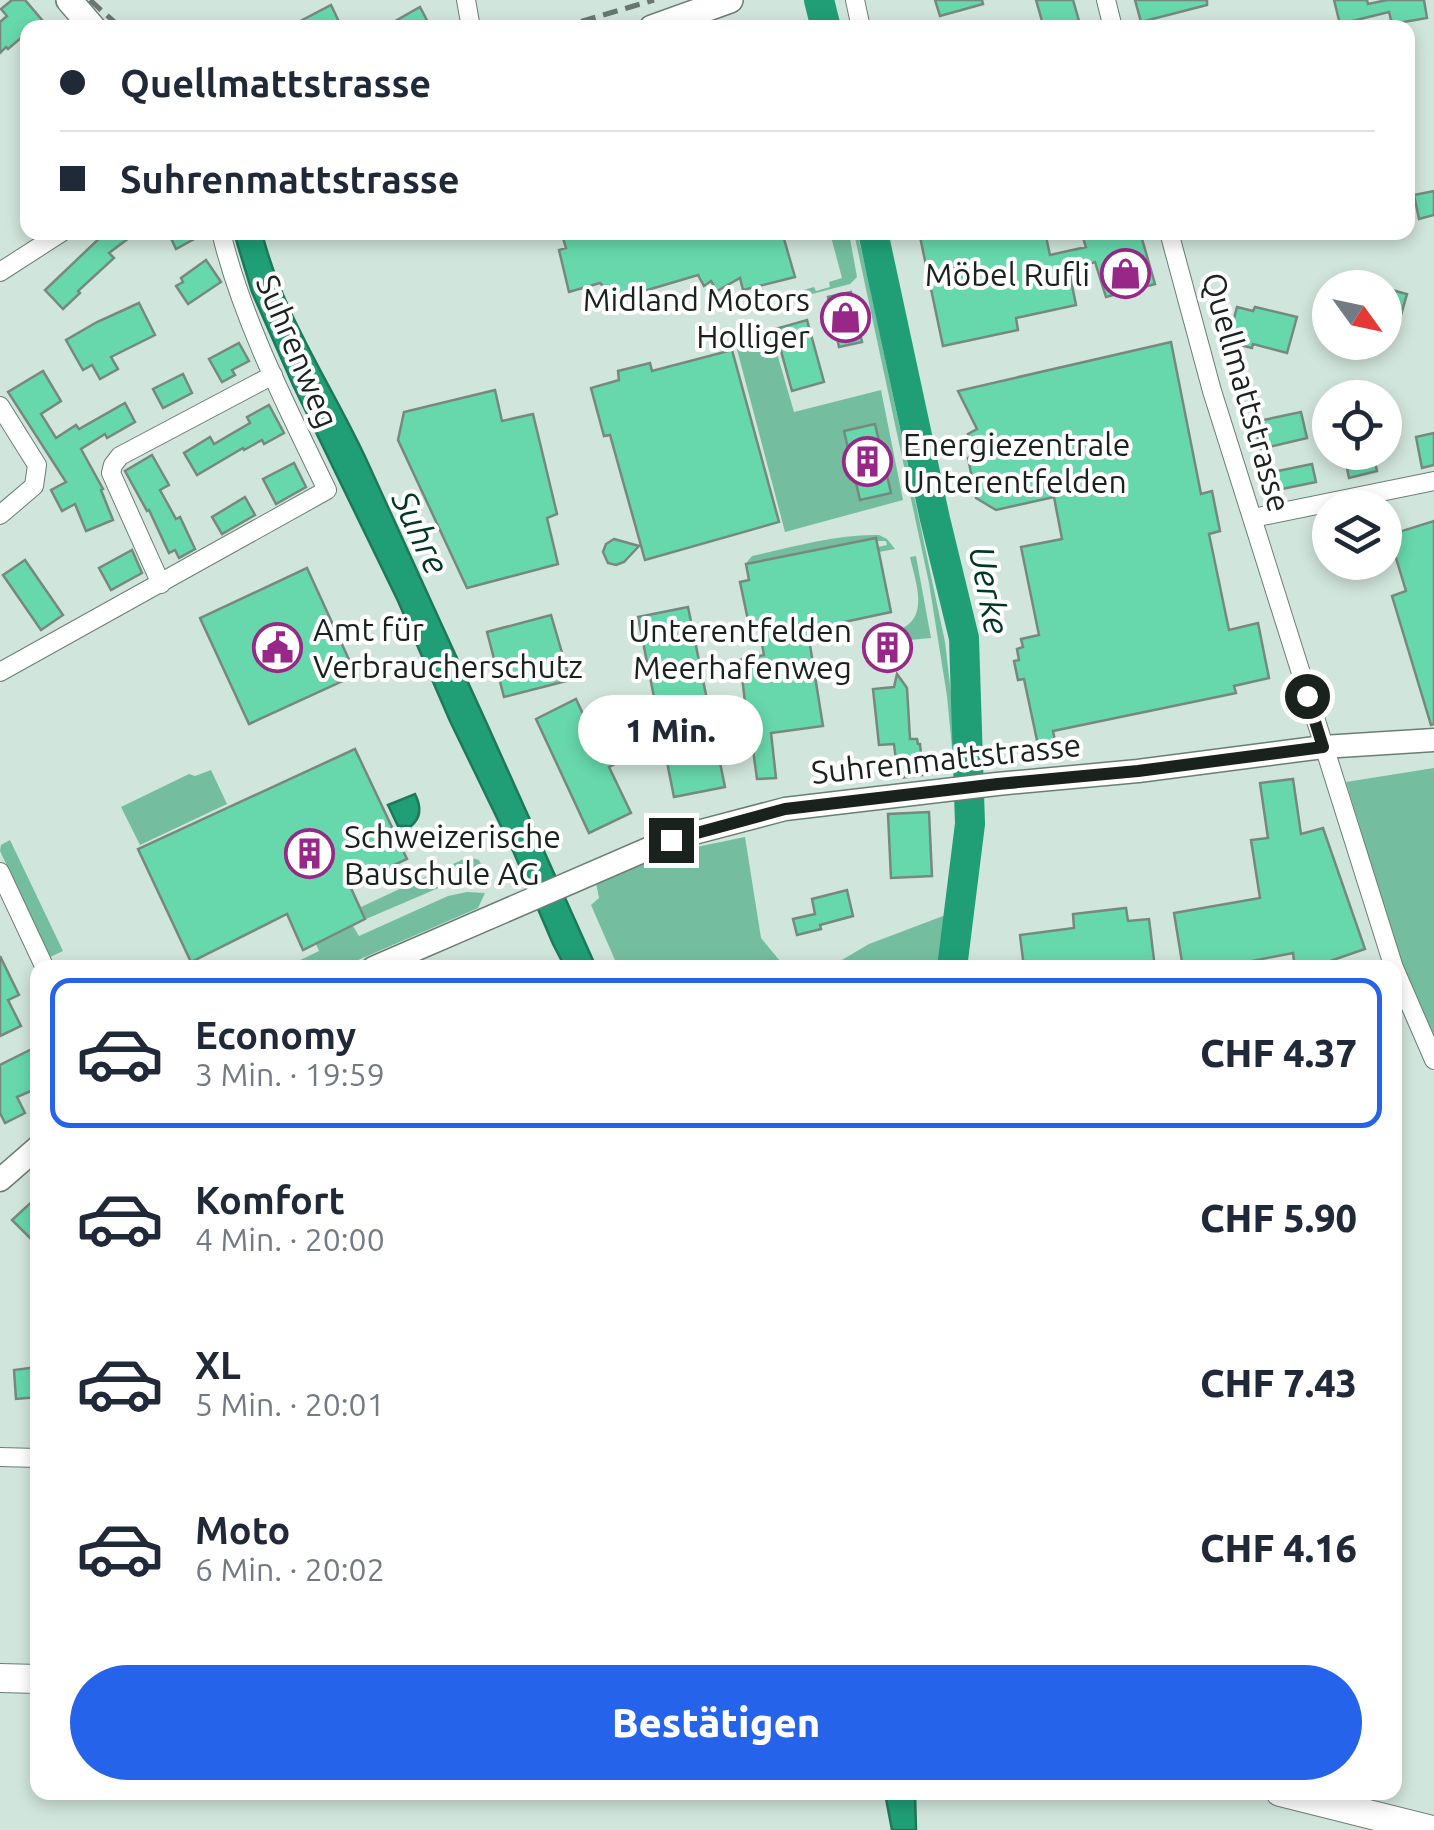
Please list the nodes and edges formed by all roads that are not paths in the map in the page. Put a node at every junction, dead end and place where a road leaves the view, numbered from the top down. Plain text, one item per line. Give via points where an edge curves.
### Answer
1 (69, 0) edge
2 (730, 0) edge
3 (86, 20) edge
4 (674, 20) edge
5 (50, 240) edge
6 (223, 240) edge
7 (1171, 240) edge
8 (0, 272) edge
9 (273, 376) junction
10 (0, 406) edge
11 (1434, 482) edge
12 (0, 515) edge
13 (1253, 518) junction
14 (161, 584) junction
15 (0, 672) edge
16 (1434, 740) edge
17 (1323, 747) junction
18 (0, 872) edge
19 (41, 960) edge
20 (392, 960) edge
21 (1391, 960) edge
22 (1402, 987) edge
23 (1434, 1060) edge
24 (30, 1154) edge
25 (0, 1180) edge
26 (0, 1457) edge
27 (30, 1458) edge
28 (0, 1678) edge
29 (30, 1679) edge
30 (1314, 1800) edge
31 (1432, 1830) edge

1 - 3 main road
2 - 4 main road
5 - 8 street
6 - 9 street, Suhrenweg
7 - 13 street, Quellmattstrasse
9 - 14 street via 113,464 111,473
9 - 14 street, Suhrenweg via 327,490
10 - 12 street via 36,465 34,486
11 - 13 street
13 - 17 street, Quellmattstrasse
14 - 15 street
16 - 17 street, Suhrenmattstrasse
17 - 20 street, Suhrenmattstrasse via 785,809 671,840
17 - 21 street, Quellmattstrasse
18 - 19 street
22 - 23 street, Quellmattstrasse
24 - 25 street
26 - 27 street
28 - 29 main road
30 - 31 main road

